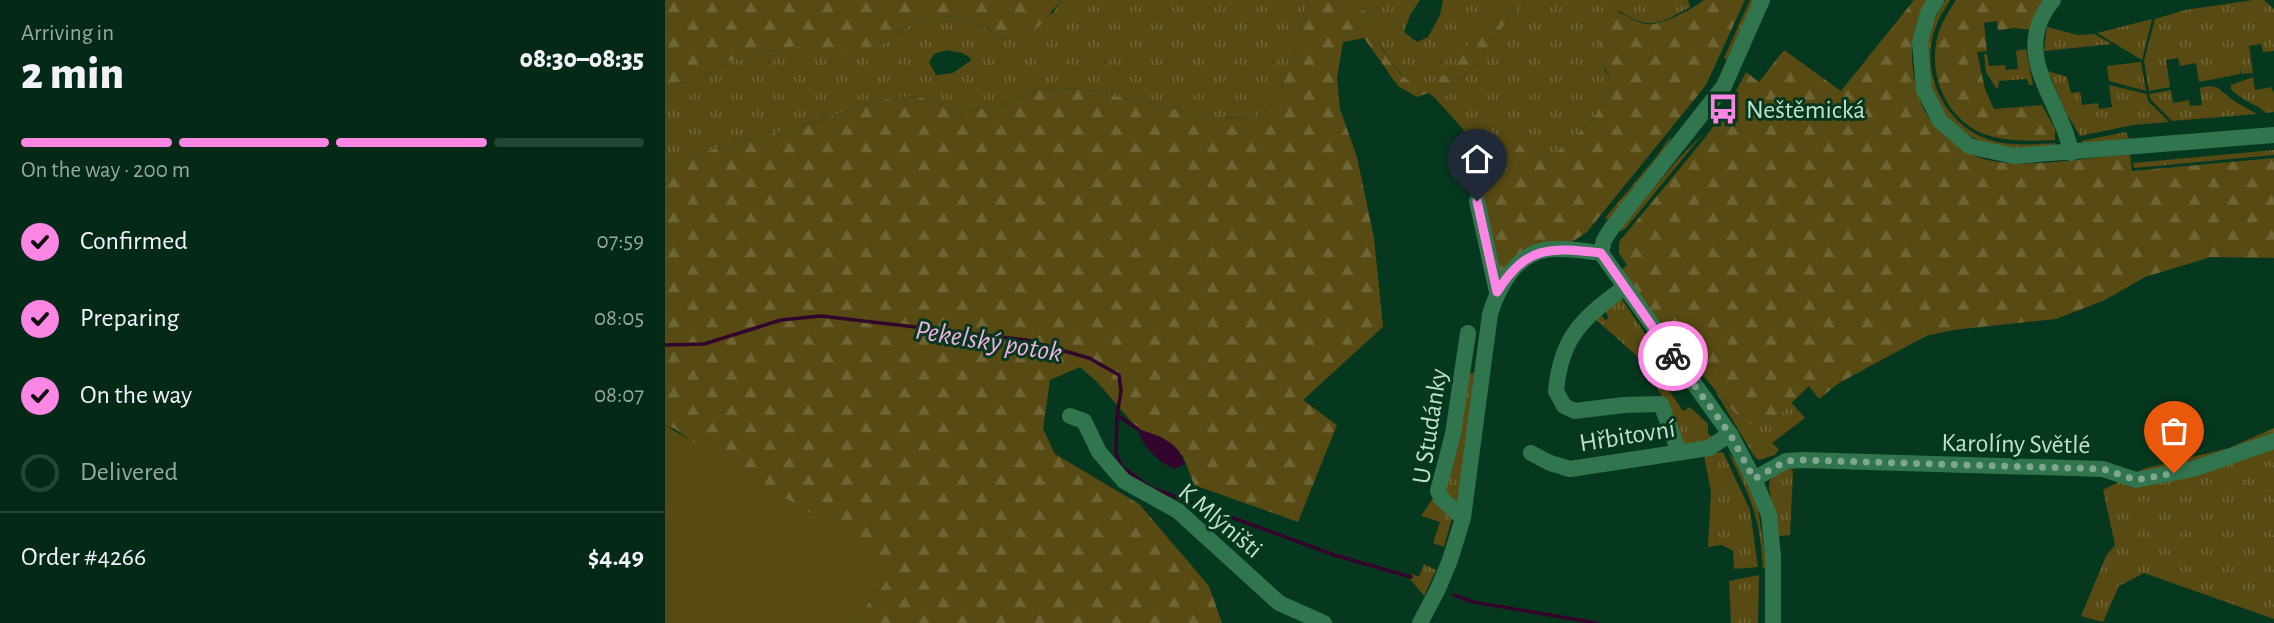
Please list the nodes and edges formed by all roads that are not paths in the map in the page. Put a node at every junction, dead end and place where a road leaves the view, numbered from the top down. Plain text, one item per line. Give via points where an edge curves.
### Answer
1 (1762, 0) edge
2 (1936, 0) edge
3 (2053, 0) edge
4 (2274, 135) edge
5 (2071, 153) junction
6 (1477, 201) dead end
7 (1601, 253) junction
8 (1625, 287) junction
9 (1497, 292) junction
10 (1468, 333) dead end
11 (1070, 416) dead end
12 (1730, 434) junction
13 (2274, 441) edge
14 (1679, 452) junction
15 (1531, 453) dead end
16 (1754, 479) junction
17 (1462, 518) junction
18 (1324, 623) edge
19 (1420, 623) edge
20 (1773, 623) edge

1 - 7 street via 1724,86 1611,229
2 - 5 street via 1920,42 1924,90 1940,121 1969,146 2014,156
3 - 5 street via 2041,22 2035,48 2044,88 2069,139
4 - 5 street
6 - 9 street
7 - 8 street, Hřbitovní
7 - 9 street via 1544,250 1522,261
8 - 12 street, Hřbitovní
8 - 14 street via 1594,310 1568,340 1556,391 1564,406 1575,411 1661,404
9 - 17 street via 1490,314
10 - 17 street, U Studánky via 1453,434 1438,491
11 - 18 street, K Mlýništi via 1084,421 1099,453 1124,481 1178,511 1279,603
12 - 14 street, Hřbitovní via 1709,448
12 - 16 street, Hřbitovní
13 - 16 street, Karolíny Světlé via 2193,469 2136,480 2103,469 1803,460 1786,461
14 - 15 street, Hřbitovní via 1570,469
16 - 20 street, Hřbitovní via 1769,515
17 - 19 street via 1442,579

